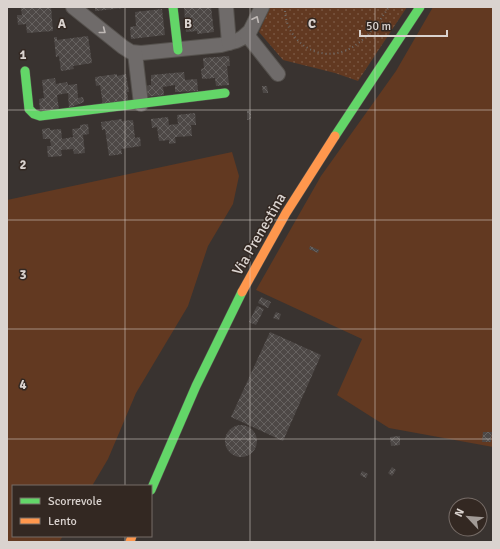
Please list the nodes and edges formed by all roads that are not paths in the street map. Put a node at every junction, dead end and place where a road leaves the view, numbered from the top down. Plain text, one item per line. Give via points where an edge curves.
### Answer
1 (73, 7) edge
2 (173, 7) edge
3 (226, 7) edge
4 (262, 7) edge
5 (420, 7) edge
6 (247, 35) junction
7 (229, 43) junction
8 (178, 50) junction
9 (135, 53) junction
10 (25, 71) dead end
11 (278, 74) dead end
12 (225, 93) dead end
13 (141, 104) junction
14 (152, 488) edge

1 -> 9 street via 123,47
2 - 8 main road
3 - 7 street
6 -> 4 street
5 - 14 main road, Via Prenestina via 292,202 256,266 210,357
6 - 7 street
6 - 11 street
7 - 8 street
8 - 9 street
9 - 13 street
10 - 13 main road via 29,109 37,115
12 - 13 main road

